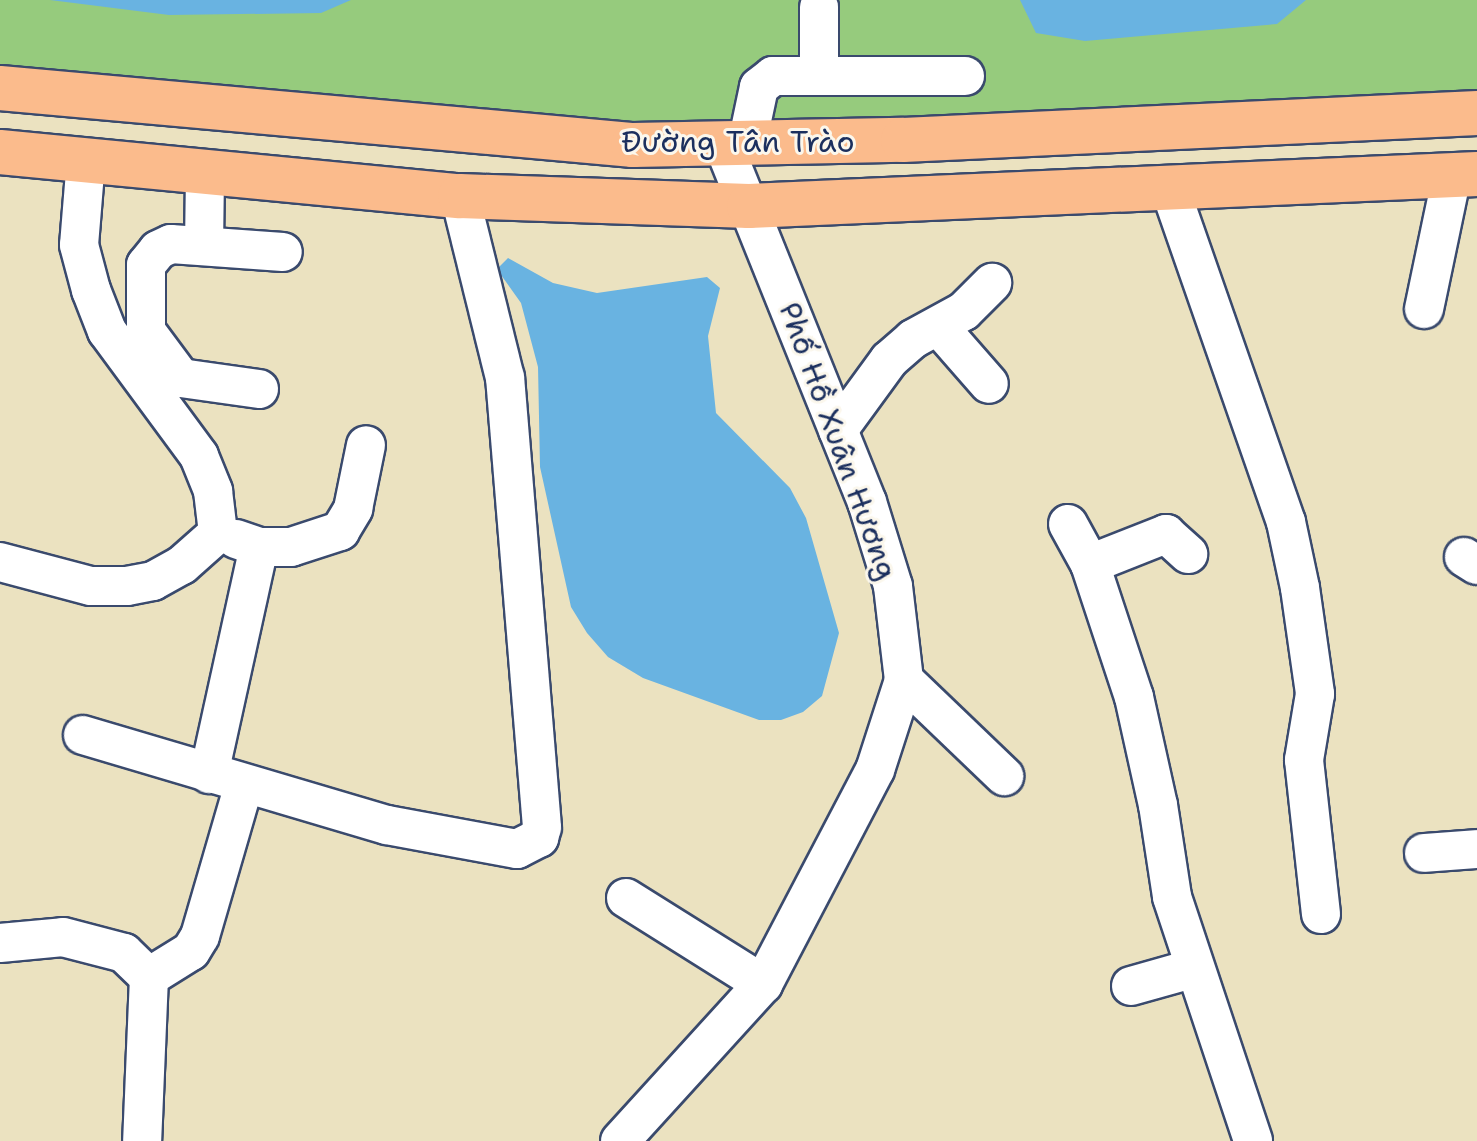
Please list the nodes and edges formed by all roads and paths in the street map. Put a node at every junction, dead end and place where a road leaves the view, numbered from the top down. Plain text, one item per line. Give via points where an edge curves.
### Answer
1 (819, 7) dead end
2 (819, 76) junction
3 (965, 76) dead end
4 (0, 88) edge
5 (1477, 113) edge
6 (735, 144) junction
7 (0, 152) edge
8 (86, 160) junction
9 (205, 171) junction
10 (1464, 175) edge
11 (1170, 189) junction
12 (460, 196) junction
13 (749, 206) junction
14 (204, 246) junction
15 (283, 252) dead end
16 (992, 283) dead end
17 (1424, 309) dead end
18 (940, 328) junction
19 (989, 384) dead end
20 (259, 389) dead end
21 (838, 430) junction
22 (366, 445) dead end
23 (1068, 524) dead end
24 (218, 533) junction
25 (259, 547) junction
26 (1188, 554) dead end
27 (0, 562) edge
28 (1090, 564) junction
29 (904, 680) junction
30 (83, 735) dead end
31 (1004, 776) dead end
32 (226, 780) junction
33 (1477, 849) edge
34 (1424, 853) dead end
35 (626, 898) dead end
36 (1321, 914) dead end
37 (0, 943) edge
38 (1195, 968) junction
39 (149, 977) junction
40 (763, 984) junction
41 (1131, 986) dead end
42 (142, 1141) edge
43 (620, 1141) edge
44 (1253, 1141) edge

1 - 2 street
2 - 3 street
2 - 6 street via 773,76 759,87
4 - 6 main road, Đường Tân Trào via 633,145
5 - 6 main road, Đường Tân Trào
6 - 13 street, Phố Hồ Xuân Hương
7 - 8 main road, Đường Tân Trào
8 - 9 main road, Đường Tân Trào
8 - 24 street via 79,245 91,290 107,331 199,456 213,491
9 - 12 main road, Đường Tân Trào
9 - 14 street
10 - 11 main road, Đường Tân Trào
10 - 17 street
11 - 13 main road, Đường Tân Trào
11 - 36 street via 1286,522 1300,588 1315,694 1304,760
12 - 13 main road, Đường Tân Trào
12 - 32 street via 505,378 539,838 517,849 387,825
13 - 21 street, Phố Hồ Xuân Hương
14 - 15 street
14 - 20 street via 171,244 146,265 146,331 181,378
16 - 18 street
18 - 19 street
18 - 21 street via 913,339 889,360
21 - 29 street, Phố Hồ Xuân Hương via 893,586
22 - 25 street via 353,509 340,531 316,543
23 - 28 street
24 - 25 street
24 - 27 street via 182,565 153,581 127,586 91,586
25 - 32 street
26 - 28 street via 1166,534 1153,535
28 - 38 street via 1145,737 1162,855
29 - 31 street
29 - 40 street, Phố Hồ Xuân Hương via 875,770
30 - 32 street
32 - 39 street via 200,936 191,951
33 - 34 street
35 - 40 street
37 - 39 street via 63,937 124,953
38 - 41 street
38 - 44 street
39 - 42 street
40 - 43 street, Phố Hồ Xuân Hương

